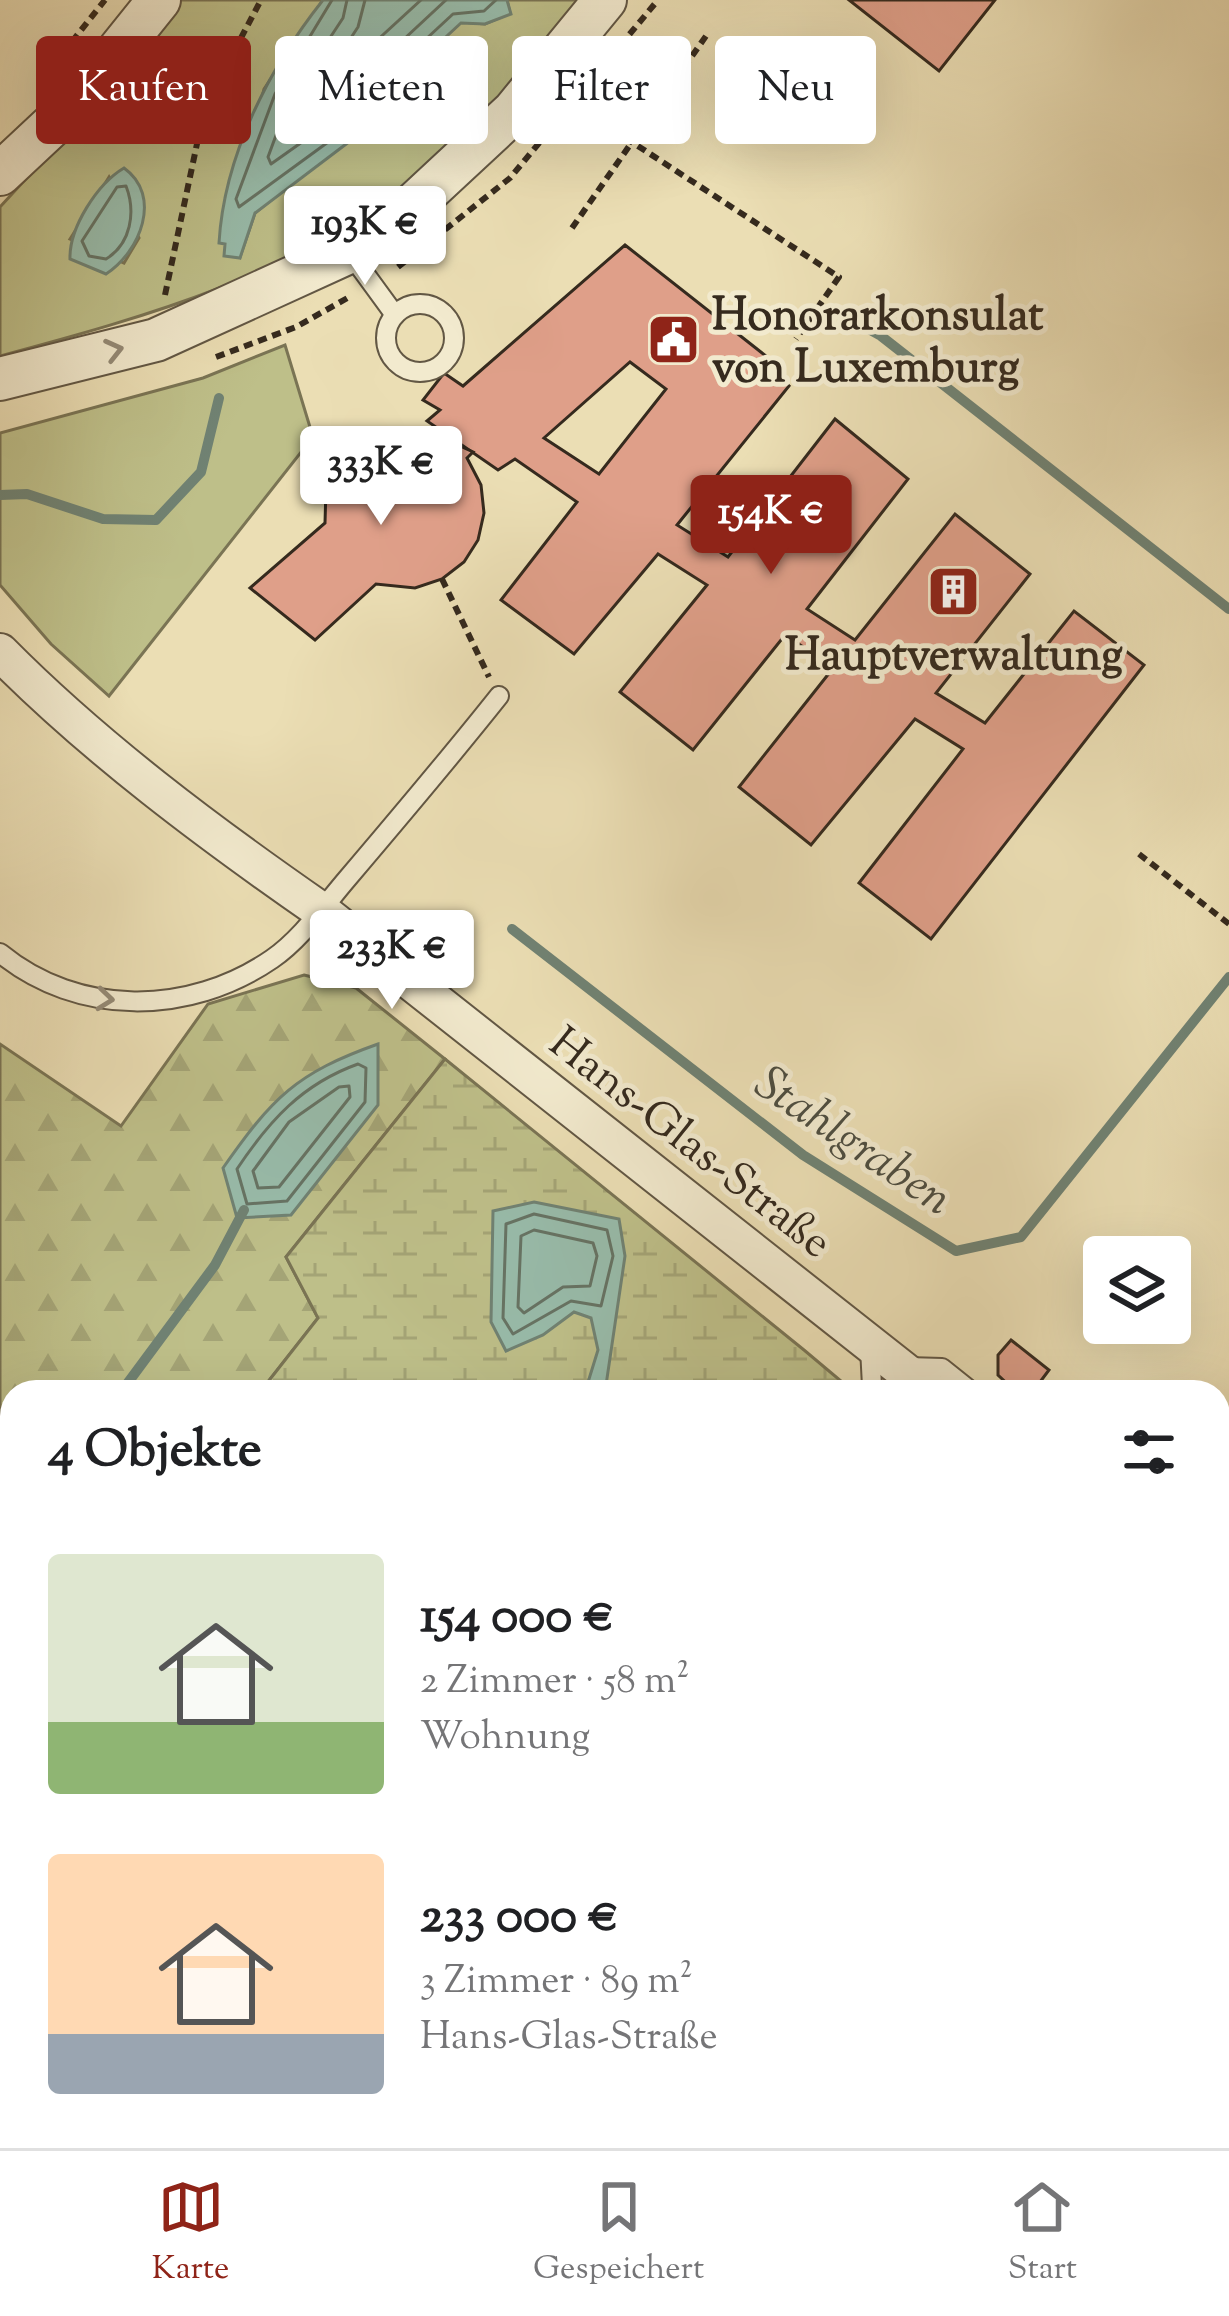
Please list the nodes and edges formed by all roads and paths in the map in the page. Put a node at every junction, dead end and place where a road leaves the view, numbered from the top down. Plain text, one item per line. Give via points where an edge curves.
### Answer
1 (105, 0) edge
2 (159, 0) edge
3 (261, 0) edge
4 (605, 0) edge
5 (706, 36) dead end
6 (691, 58) edge
7 (32, 89) dead end
8 (632, 144) edge
9 (636, 144) edge
10 (0, 174) edge
11 (572, 228) dead end
12 (349, 252) junction
13 (395, 315) dead end
14 (796, 339) dead end
15 (156, 340) junction
16 (0, 379) edge
17 (442, 579) dead end
18 (0, 652) edge
19 (499, 696) joint
20 (1139, 854) dead end
21 (320, 910) junction
22 (1229, 925) edge
23 (0, 953) edge
24 (890, 1380) edge
25 (957, 1380) edge

1 - 7 path
2 - 10 street via 78,101
3 - 15 path via 205,106
4 - 12 street via 514,111
5 - 6 path
8 - 11 path
9 - 14 path via 839,277
12 - 13 lane
12 - 15 street
16 -> 15 street
17 - 19 path
18 - 21 street, Hans-Glas-Straße
19 - 21 lane
20 - 22 path
23 -> 21 lane via 24,973 85,998 151,1004 216,990 255,969
21 - 24 street, Hans-Glas-Straße via 870,1343
24 - 25 lane via 942,1368

